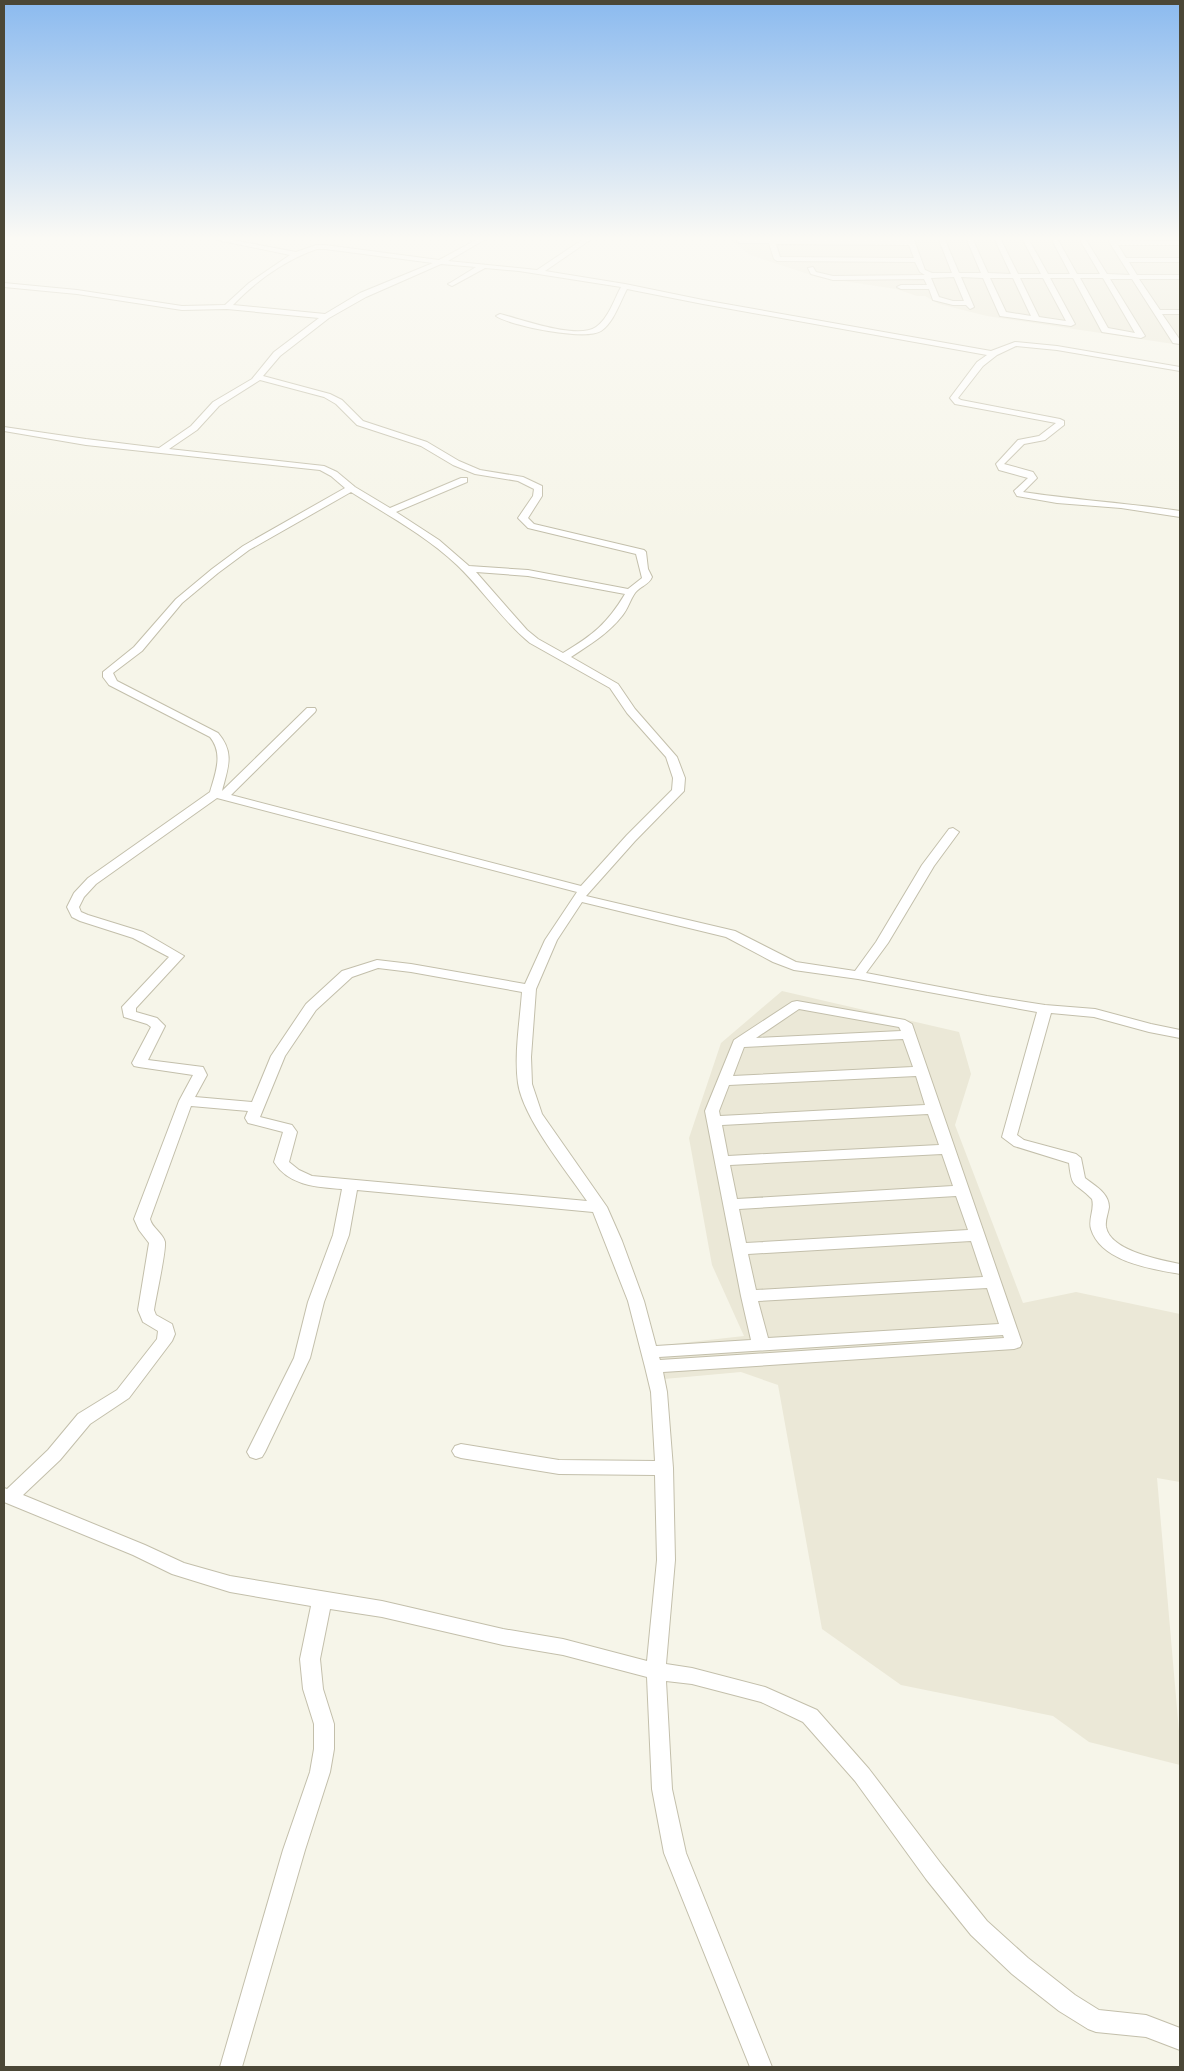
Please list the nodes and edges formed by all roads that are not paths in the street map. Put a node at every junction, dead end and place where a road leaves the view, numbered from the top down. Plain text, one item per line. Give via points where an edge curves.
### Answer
1 (299, 337) edge
2 (903, 337) edge
3 (993, 354) junction
4 (1180, 368) edge
5 (260, 378) junction
6 (4, 429) edge
7 (161, 450) junction
8 (464, 480) dead end
9 (351, 488) junction
10 (390, 510) junction
11 (1180, 514) edge
12 (466, 568) junction
13 (631, 592) junction
14 (563, 657) junction
15 (311, 710) dead end
16 (219, 795) junction
17 (953, 832) dead end
18 (581, 894) junction
19 (858, 975) junction
20 (529, 989) junction
21 (1045, 1009) junction
22 (1180, 1034) edge
23 (908, 1035) junction
24 (739, 1043) junction
25 (921, 1071) junction
26 (724, 1081) junction
27 (186, 1101) junction
28 (257, 1107) junction
29 (934, 1109) junction
30 (714, 1121) junction
31 (947, 1149) junction
32 (722, 1161) junction
33 (351, 1184) junction
34 (962, 1191) junction
35 (730, 1204) junction
36 (599, 1207) junction
37 (977, 1235) junction
38 (740, 1248) junction
39 (1180, 1269) edge
40 (993, 1282) junction
41 (749, 1296) junction
42 (1011, 1336) junction
43 (761, 1345) junction
44 (652, 1360) junction
45 (461, 1451) dead end
46 (256, 1452) dead end
47 (664, 1468) junction
48 (7, 1496) edge
49 (322, 1600) junction
50 (656, 1671) junction
51 (1180, 2039) edge
52 (231, 2067) edge
53 (761, 2067) edge

1 - 5 street via 277,354
2 - 3 street
3 - 4 street via 1012,344 1022,344
3 - 11 street via 980,364 954,398 958,402 1061,423 1042,438 1021,442 1000,464 1002,468 1030,474 1033,478 1022,486 1018,491 1020,494
5 - 7 street via 216,404 194,428
5 - 13 street via 325,394 337,400 360,423 424,444 478,472 520,480 539,488 538,496 523,518 526,523 641,552 647,577
6 - 7 street
7 - 9 street via 321,468 336,474
8 - 10 street
9 - 10 street
9 - 16 street via 246,548 215,571 179,601 138,649 108,672 113,683 222,742 225,754
10 - 12 street
12 - 13 street via 528,573
12 - 14 street via 523,632
13 - 14 street via 606,628
14 - 18 street via 616,688 632,712 669,751 679,784 678,791
15 - 16 street
16 - 18 street
16 - 27 street via 92,881 78,896 73,908 84,918 138,935 177,956 128,1011 158,1026 140,1065 198,1070 200,1075
17 - 19 street via 928,865 882,943
18 - 19 street via 743,938 784,963
18 - 20 street via 551,940
19 - 21 street
20 - 28 street via 377,964 353,971 311,1007 278,1056
20 - 36 street via 524,1057 527,1092 535,1114
21 - 22 street via 1095,1013
21 - 39 street via 1009,1137 1074,1159 1078,1180 1097,1193 1100,1199 1098,1228 1114,1248 1136,1261
23 - 24 street
23 - 24 street via 905,1024 797,1005
23 - 25 street
24 - 26 street
25 - 26 street
25 - 29 street
26 - 30 street via 712,1111
27 - 28 street
27 - 48 street via 142,1219 145,1230 156,1237 157,1243 146,1310 149,1318 166,1328 164,1341 124,1394 84,1419 54,1455
28 - 33 street via 253,1120 289,1129 281,1162 285,1169 310,1181
29 - 30 street
29 - 31 street
30 - 32 street
31 - 32 street
31 - 34 street
32 - 35 street
33 - 36 street
33 - 46 street via 341,1235 316,1302 302,1358
34 - 35 street
34 - 37 street
35 - 38 street
36 - 44 street via 636,1301
37 - 38 street
37 - 40 street
38 - 41 street
40 - 41 street
40 - 42 street
41 - 43 street
42 - 43 street
42 - 44 street
43 - 44 street
44 - 47 street via 659,1392
45 - 47 street via 559,1467
47 - 50 street via 666,1560
48 - 49 street via 180,1569 230,1584
49 - 50 street via 382,1609 563,1647
49 - 52 street via 310,1659 313,1689 324,1724 320,1772 291,1859
50 - 51 street via 692,1676 765,1695 810,1716 862,1775 979,1928 1020,1966 1066,2003 1096,2021 1146,2026
50 - 53 street via 662,1788 675,1853

